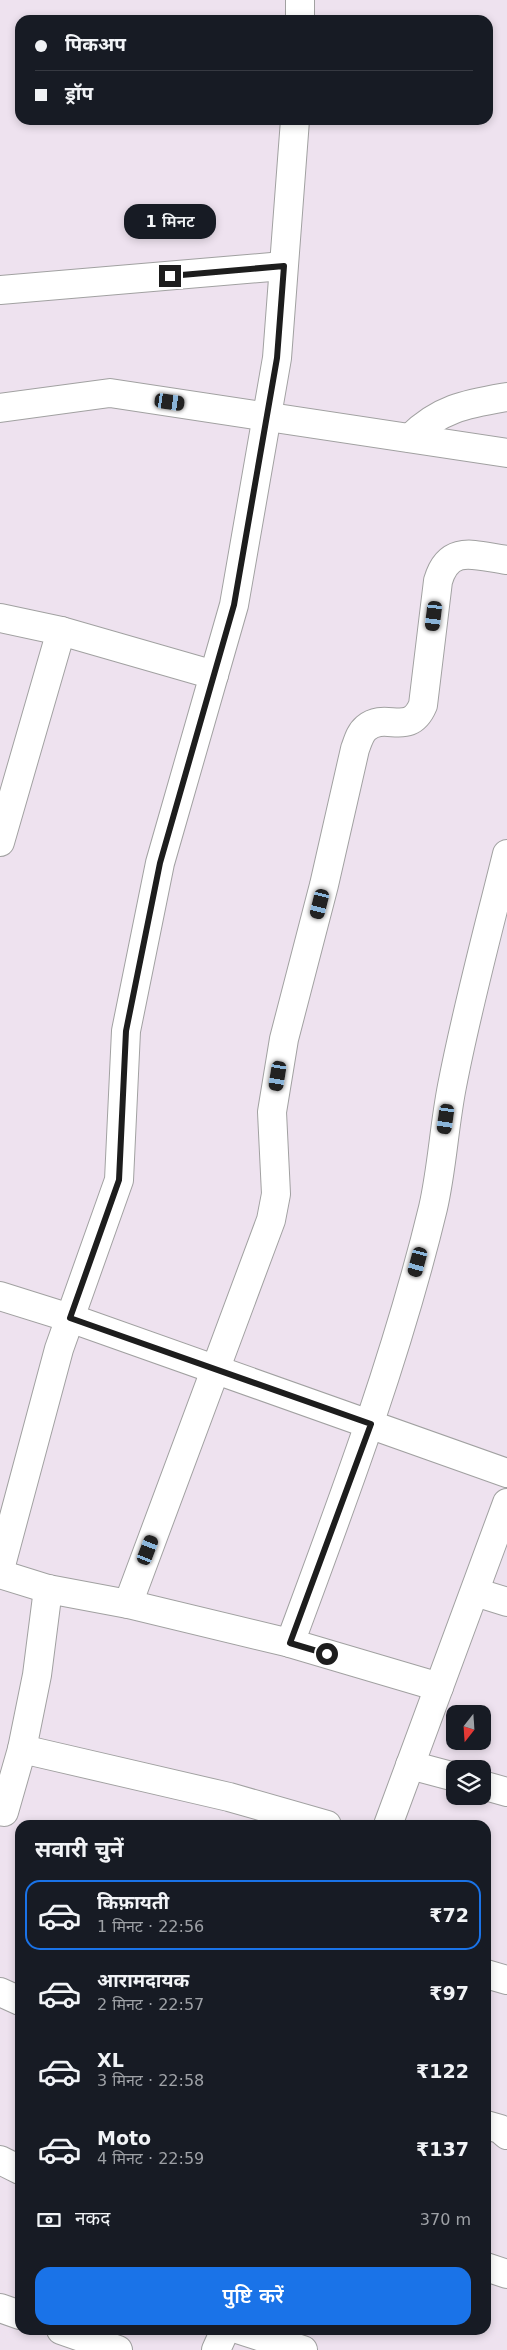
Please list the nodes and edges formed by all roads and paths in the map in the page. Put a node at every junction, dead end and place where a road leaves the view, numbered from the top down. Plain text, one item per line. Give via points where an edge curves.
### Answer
1 (300, 0) edge
2 (300, 15) edge
3 (295, 125) edge
4 (284, 266) junction
5 (0, 290) edge
6 (507, 397) edge
7 (0, 408) edge
8 (267, 416) junction
9 (410, 438) junction
10 (507, 453) edge
11 (507, 560) edge
12 (0, 618) edge
13 (61, 631) junction
14 (214, 675) junction
15 (0, 842) edge
16 (507, 854) edge
17 (0, 1296) edge
18 (70, 1318) junction
19 (216, 1369) junction
20 (371, 1424) junction
21 (507, 1473) edge
22 (507, 1503) edge
23 (0, 1569) edge
24 (0, 1574) edge
25 (48, 1589) junction
26 (474, 1592) junction
27 (507, 1602) edge
28 (128, 1604) junction
29 (290, 1643) junction
30 (439, 1687) junction
31 (22, 1750) junction
32 (410, 1764) junction
33 (446, 1774) edge
34 (491, 1788) edge
35 (507, 1792) edge
36 (1, 1817) edge
37 (310, 1820) edge
38 (390, 1820) edge
39 (491, 1975) edge
40 (507, 1980) edge
41 (0, 1992) edge
42 (15, 1998) edge
43 (491, 2126) edge
44 (507, 2135) edge
45 (0, 2160) edge
46 (15, 2168) edge
47 (491, 2269) edge
48 (507, 2274) edge
49 (0, 2308) edge
50 (15, 2313) edge
51 (75, 2335) edge
52 (223, 2335) edge
53 (256, 2335) edge
54 (118, 2350) edge
55 (216, 2350) edge
56 (303, 2350) edge

1 - 2 street
3 - 4 street
4 - 5 street
4 - 8 street via 277,358
6 - 9 street via 439,414
7 - 8 street via 110,393
8 - 9 street
8 - 14 street via 234,605
9 - 10 street
11 - 19 street via 464,555 450,558 442,567 419,715 409,722 378,723 367,727 355,748 284,1039 272,1112 276,1194 272,1220
12 - 13 street
13 - 14 street
13 - 15 street
14 - 18 street via 160,863 126,1031 119,1180
16 - 20 street via 462,1035 433,1206
17 - 18 street
18 - 19 street
18 - 23 street via 59,1348
19 - 20 street
19 - 28 street
20 - 21 street
20 - 29 street
22 - 26 street
24 - 25 street
25 - 28 street
25 - 31 street via 37,1675
26 - 27 street
26 - 30 street
28 - 29 street
29 - 30 street
30 - 32 street
31 - 36 street
31 - 37 street via 229,1797
32 - 33 street
32 - 38 street
34 - 35 street
39 - 40 street
41 - 42 street
43 - 44 street
45 - 46 street
47 - 48 street
49 - 50 street
51 - 54 street
52 - 55 street
53 - 56 street

